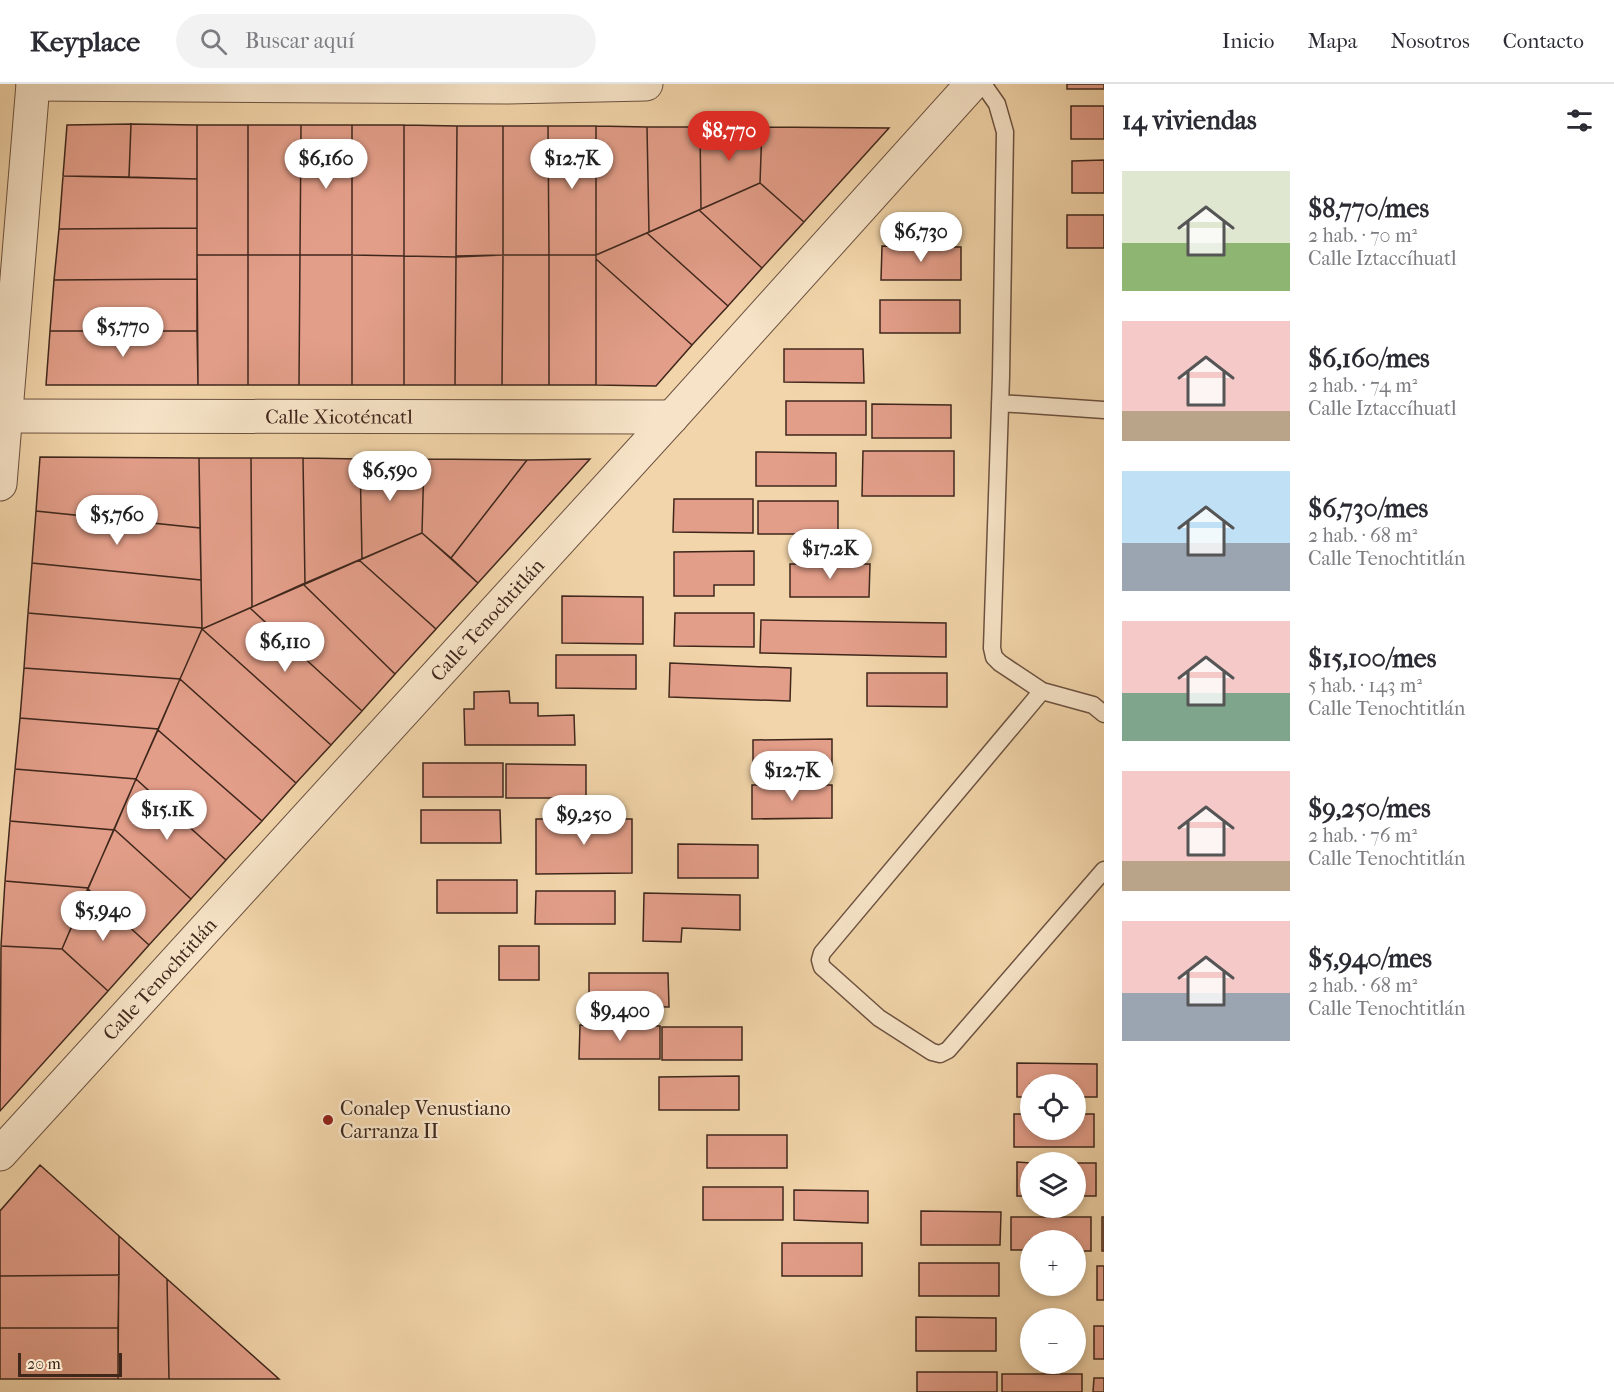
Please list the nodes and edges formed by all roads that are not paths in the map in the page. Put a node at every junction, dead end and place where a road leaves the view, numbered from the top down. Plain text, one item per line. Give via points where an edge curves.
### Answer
1 (33, 84) edge
2 (646, 84) edge
3 (972, 84) edge
4 (983, 84) edge
5 (13, 162) edge
6 (1000, 403) junction
7 (1104, 410) edge
8 (6, 416) junction
9 (672, 417) junction
10 (0, 484) edge
11 (1042, 691) junction
12 (1104, 714) edge
13 (1104, 870) edge
14 (0, 1154) edge

1 - 2 street
1 - 5 street
3 - 9 street, Calle Tenochtitlán
4 - 6 lane via 997,104 1005,132
5 - 8 street
6 - 7 lane
6 - 11 lane via 992,648 1000,663
8 - 9 street, Calle Xicoténcatl
8 - 10 street
9 - 14 street, Calle Tenochtitlán
11 - 12 lane via 1093,705
11 - 13 lane via 822,953 822,967 879,1018 940,1054 948,1050

